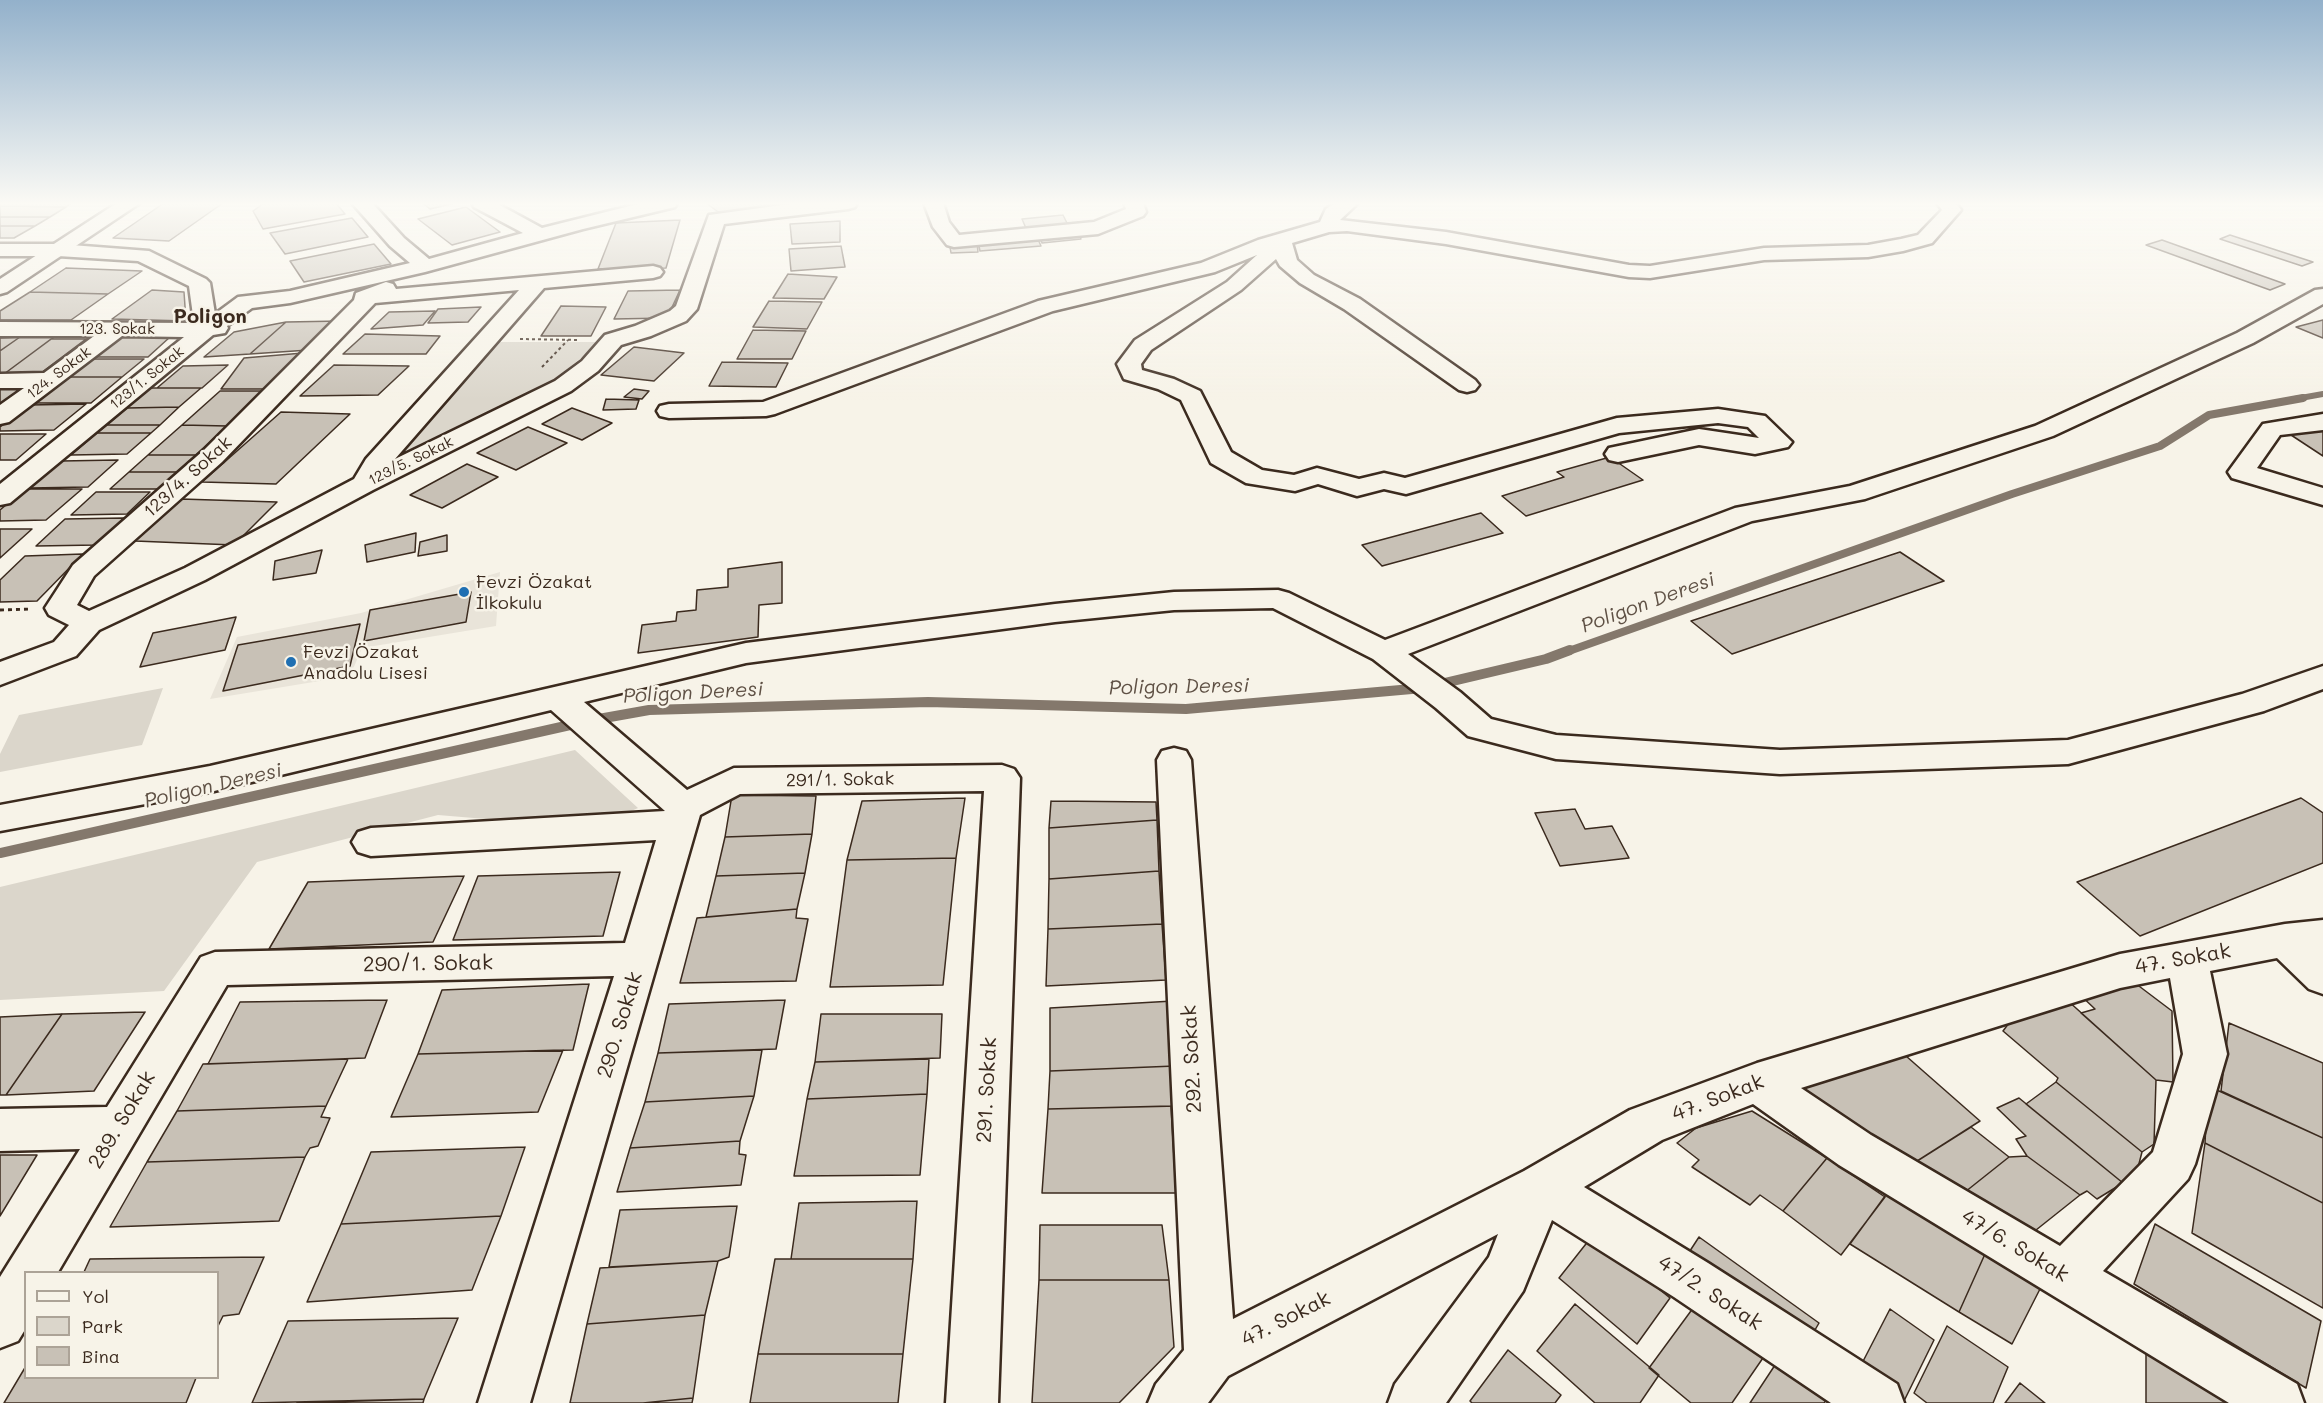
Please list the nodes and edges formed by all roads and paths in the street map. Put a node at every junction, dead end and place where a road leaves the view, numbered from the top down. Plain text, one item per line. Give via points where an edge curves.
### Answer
1 (30, 268) edge
2 (169, 268) edge
3 (414, 268) edge
4 (421, 268) edge
5 (544, 268) edge
6 (701, 268) edge
7 (1206, 268) edge
8 (1254, 268) edge
9 (1295, 268) edge
10 (1615, 268) edge
11 (1672, 268) edge
12 (653, 272) dead end
13 (546, 281) junction
14 (0, 288) edge
15 (2323, 295) edge
16 (369, 297) junction
17 (119, 328) junction
18 (0, 329) edge
19 (206, 330) junction
20 (487, 339) junction
21 (613, 340) junction
22 (50, 380) junction
23 (0, 381) edge
24 (1467, 385) dead end
25 (669, 411) dead end
26 (0, 417) edge
27 (2323, 422) edge
28 (1618, 454) dead end
29 (364, 484) junction
30 (0, 497) edge
31 (2323, 497) edge
32 (88, 623) junction
33 (1384, 652) junction
34 (0, 674) edge
35 (2323, 677) edge
36 (564, 702) junction
37 (1174, 760) dead end
38 (1002, 778) joint
39 (682, 816) junction
40 (0, 818) edge
41 (371, 842) dead end
42 (2304, 938) edge
43 (640, 959) junction
44 (2187, 959) junction
45 (215, 969) joint
46 (2323, 977) edge
47 (1757, 1082) junction
48 (118, 1127) junction
49 (0, 1130) edge
50 (1541, 1187) junction
51 (32, 1271) edge
52 (2065, 1276) junction
53 (24, 1284) edge
54 (0, 1323) edge
55 (1210, 1358) junction
56 (1423, 1400) edge
57 (504, 1403) edge
58 (972, 1403) edge
59 (1175, 1403) edge
60 (1878, 1403) edge
61 (2278, 1403) edge

1 - 14 street
2 - 19 street via 198,283
3 - 19 street, 123/1. Sokak via 290,297 246,302
4 - 16 street, 123/4. Sokak
5 - 13 street
6 - 21 street via 686,309 678,316
7 - 25 street via 1046,306 766,410
8 - 28 street via 1234,286 1143,345 1129,364 1131,374 1191,396 1220,458 1255,477 1295,483 1317,476 1357,488 1384,481 1406,486 1617,426 1718,416 1756,422 1779,442 1755,446 1699,437
9 - 24 street
10 - 11 street via 1650,272
12 - 13 street, 123. Sokak
13 - 16 street, 123. Sokak
13 - 20 street
15 - 33 street via 2245,338 2044,430 1855,493 1745,514
16 - 19 street, 123. Sokak
16 - 32 street, 123/4. Sokak via 213,456 83,571 60,608
17 - 18 street, 123. Sokak
17 - 19 street, 123. Sokak
17 - 22 street, 124. Sokak
19 - 30 street, 123/1. Sokak
20 - 21 path
20 - 29 street via 375,465
21 - 29 street, 123/5. Sokak via 590,366 563,386
22 - 23 street
22 - 26 street, 124. Sokak
27 - 31 street via 2272,429 2241,472
29 - 32 street, 123/5. Sokak via 195,574
32 - 34 street via 65,649
33 - 35 street via 1479,728 1556,747 1780,762 2068,752 2252,703
33 - 36 street via 1278,599 1174,601 746,653
36 - 39 street via 617,749
36 - 40 street via 210,779
37 - 55 street, 292. Sokak
38 - 39 street, 291/1. Sokak via 734,781
38 - 58 street, 291. Sokak
39 - 41 street
39 - 43 street, 290. Sokak
42 - 44 street, 47. Sokak
42 - 46 street
43 - 45 street, 290/1. Sokak
43 - 57 street, 290. Sokak
44 - 47 street, 47. Sokak via 2120,971
44 - 52 street via 2205,1054 2172,1164
45 - 48 street, 289. Sokak
47 - 50 street, 47. Sokak via 1646,1125
47 - 52 street, 47/6. Sokak via 1855,1150
48 - 49 street
48 - 51 street, 289. Sokak
50 - 55 street, 47. Sokak
50 - 56 street via 1506,1274
50 - 60 street, 47/2. Sokak
52 - 61 street, 47/6. Sokak
53 - 54 street
55 - 59 street, 47. Sokak

